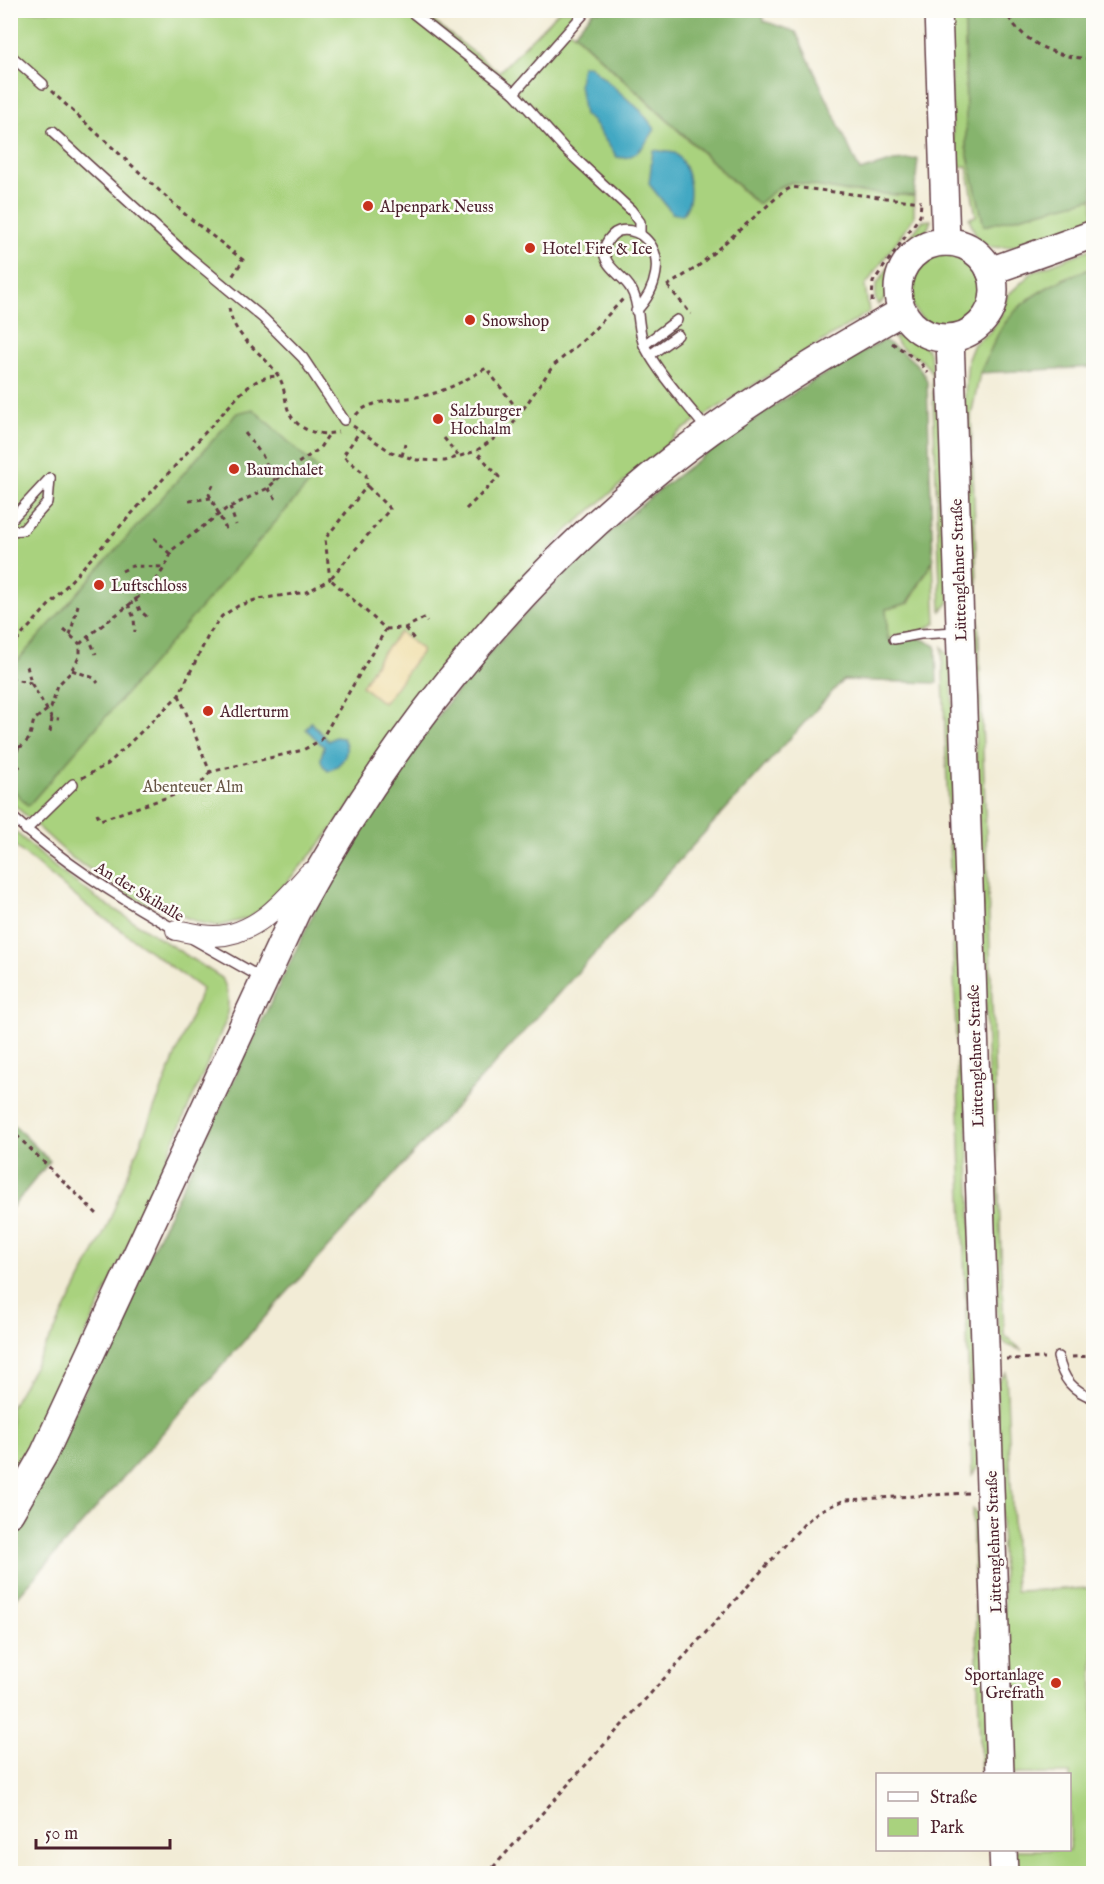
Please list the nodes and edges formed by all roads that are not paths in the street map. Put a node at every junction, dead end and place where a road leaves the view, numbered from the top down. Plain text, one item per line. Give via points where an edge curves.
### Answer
1 (409, 10) edge
2 (587, 10) edge
3 (938, 10) edge
4 (10, 55) edge
5 (43, 84) road end
6 (514, 93) junction
7 (52, 132) dead end
8 (640, 234) junction
9 (1094, 234) edge
10 (946, 242) junction
11 (990, 271) junction
12 (636, 311) junction
13 (892, 317) junction
14 (677, 320) dead end
15 (678, 335) dead end
16 (950, 338) junction
17 (644, 345) junction
18 (650, 355) junction
19 (347, 422) road end
20 (709, 432) junction
21 (10, 521) edge
22 (10, 531) edge
23 (960, 632) junction
24 (894, 639) dead end
25 (73, 784) road end
26 (10, 815) edge
27 (26, 830) junction
28 (331, 849) junction
29 (176, 930) junction
30 (264, 979) junction
31 (1058, 1357) road end
32 (1094, 1398) edge
33 (10, 1513) edge
34 (1000, 1773) edge
35 (1003, 1851) edge
36 (1004, 1874) edge

1 - 6 lane
2 - 6 lane
3 - 10 main road
4 - 5 lane
6 - 8 lane via 564,148 631,210 640,222
7 - 19 lane via 263,318 303,358
8 - 12 lane via 655,261 653,288
8 - 12 lane via 618,231 605,246 610,266 632,289
9 - 11 main road
10 - 11 main road via 972,249
10 - 13 main road via 926,246 904,265
11 - 16 main road via 993,299 987,316 967,333
12 - 17 lane
13 - 16 main road via 931,335
13 - 20 main road
14 - 17 lane
15 - 18 lane
16 - 23 main road, Lüttenglehner Straße
17 - 18 lane
18 - 20 lane
20 - 28 main road via 618,506 519,601 425,711
21 - 22 lane via 50,478 48,502 23,530
23 - 24 lane
23 - 34 main road, Lüttenglehner Straße
25 - 27 lane
26 - 27 lane, An der Skihalle
27 - 29 lane, An der Skihalle via 95,882
28 - 29 street via 283,903 249,927 212,936
28 - 30 main road
29 - 30 lane, An der Skihalle
30 - 33 main road via 49,1444
31 - 32 lane via 1062,1375 1072,1388
35 - 36 main road

